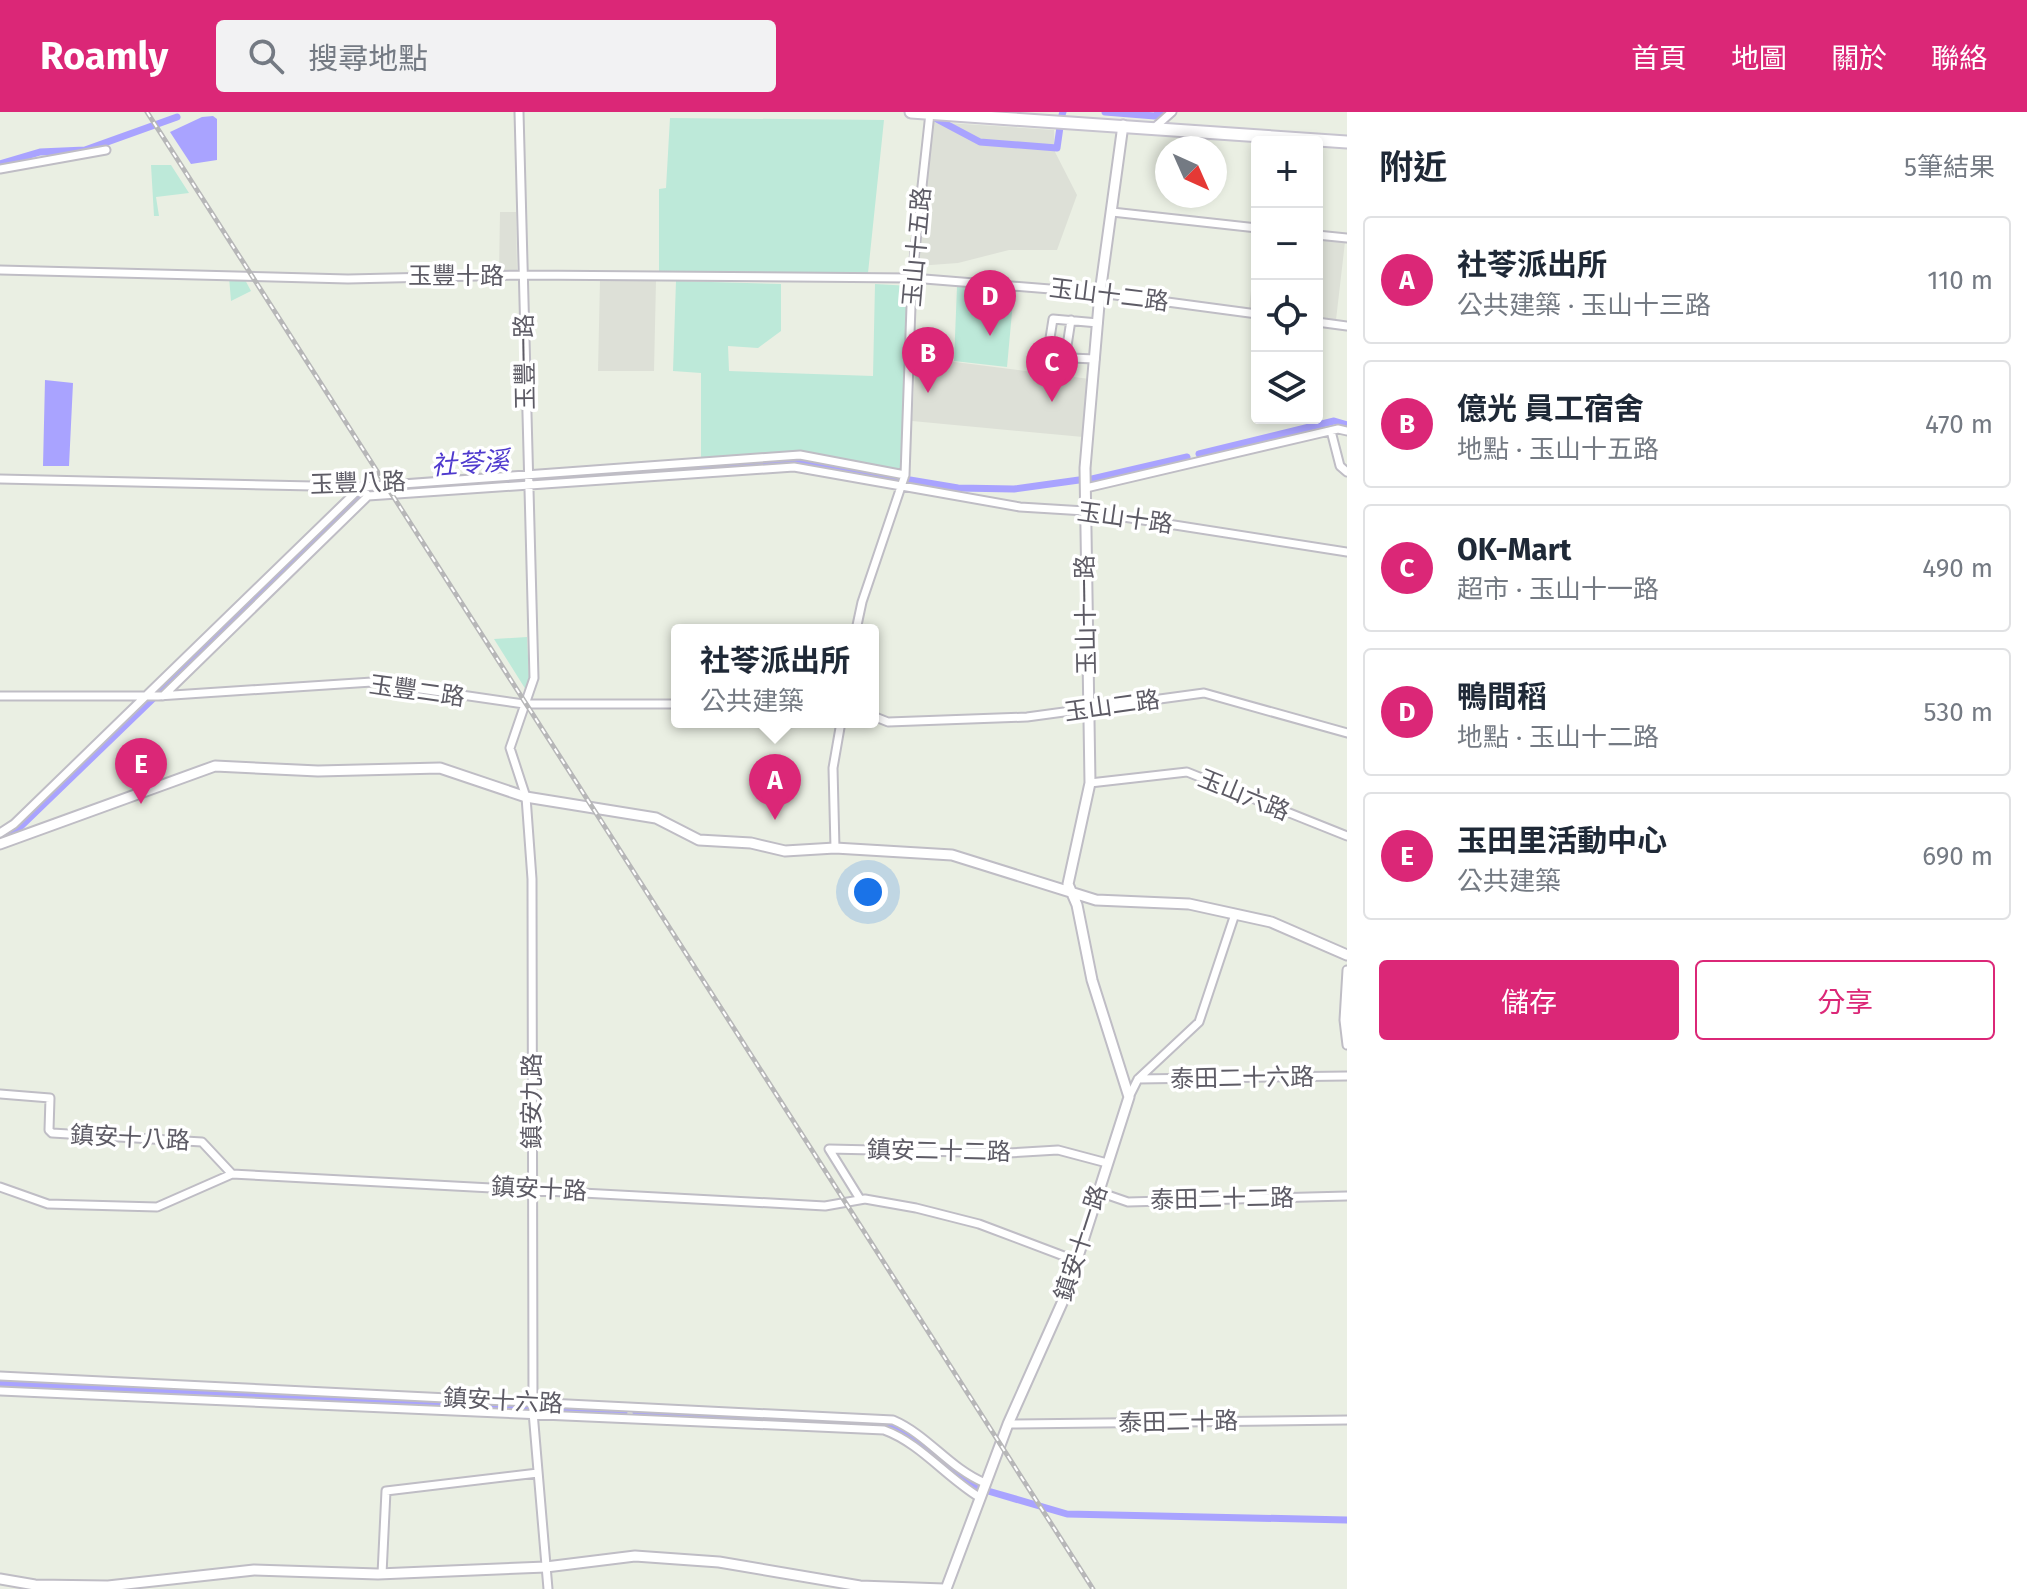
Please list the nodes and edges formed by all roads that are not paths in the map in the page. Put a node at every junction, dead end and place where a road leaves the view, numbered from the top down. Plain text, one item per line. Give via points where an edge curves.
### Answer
1 (519, 112) edge
2 (911, 112) edge
3 (1172, 112) edge
4 (930, 113) edge
5 (1080, 117) edge
6 (1123, 125) junction
7 (1155, 127) junction
8 (1347, 142) edge
9 (106, 150) dead end
10 (0, 169) edge
11 (1112, 212) junction
12 (1251, 227) edge
13 (1323, 236) edge
14 (1347, 238) edge
15 (0, 270) edge
16 (524, 275) junction
17 (912, 278) junction
18 (1100, 293) junction
19 (1251, 313) edge
20 (1071, 320) junction
21 (1098, 323) junction
22 (1323, 323) edge
23 (1347, 326) edge
24 (1065, 359) junction
25 (1095, 359) junction
26 (1331, 431) junction
27 (1347, 431) edge
28 (1347, 472) edge
29 (0, 479) edge
30 (527, 480) junction
31 (903, 481) junction
32 (1086, 488) junction
33 (365, 491) junction
34 (1085, 511) junction
35 (1347, 552) edge
36 (857, 624) edge
37 (0, 696) edge
38 (153, 696) junction
39 (524, 704) junction
40 (671, 704) edge
41 (1087, 709) junction
42 (879, 718) edge
43 (840, 728) edge
44 (1347, 733) edge
45 (1090, 783) junction
46 (526, 797) junction
47 (0, 833) edge
48 (1347, 836) edge
49 (0, 844) edge
50 (835, 848) junction
51 (1070, 893) junction
52 (1235, 914) junction
53 (1347, 955) edge
54 (1347, 970) edge
55 (1347, 1045) edge
56 (1347, 1076) edge
57 (1138, 1079) junction
58 (0, 1094) edge
59 (1129, 1097) junction
60 (1107, 1163) junction
61 (232, 1174) junction
62 (0, 1187) edge
63 (532, 1188) junction
64 (1099, 1192) junction
65 (1347, 1196) edge
66 (860, 1199) junction
67 (1077, 1261) junction
68 (0, 1376) edge
69 (0, 1391) edge
70 (533, 1406) junction
71 (1347, 1420) edge
72 (1008, 1424) junction
73 (538, 1473) junction
74 (985, 1483) junction
75 (979, 1497) junction
76 (546, 1567) junction
77 (382, 1574) junction
78 (0, 1579) edge
79 (108, 1587) edge
80 (548, 1589) edge
81 (945, 1589) edge

1 - 16 street, 玉豐一路
2 - 4 main road
3 - 7 street
4 - 5 main road
4 - 17 street, 玉山十五路
5 - 6 main road
6 - 7 main road
6 - 11 street, 玉山十一路
7 - 8 main road
9 - 10 street
11 - 12 street
11 - 18 street, 玉山十一路
13 - 14 street
15 - 16 street, 玉豐十路 via 348,279
16 - 17 street, 玉豐十路
16 - 30 street, 玉豐一路
17 - 18 street, 玉山十二路
17 - 31 street, 玉山十五路
18 - 19 street, 玉山十二路
18 - 21 street, 玉山十一路
20 - 21 street
20 - 24 street
20 - 24 street via 1053,319 1047,357
21 - 25 street, 玉山十一路
22 - 23 street
24 - 25 street
25 - 32 street, 玉山十一路
26 - 27 street
26 - 28 street via 1340,466
26 - 32 street
29 - 33 street, 玉豐八路
30 - 31 street via 794,467
30 - 31 street, 玉豐八路 via 800,455
30 - 33 street, 玉豐八路
30 - 39 street, 玉豐一路 via 534,678
31 - 34 street, 玉山十路 via 1020,507
31 - 36 street, 玉山十五路
32 - 34 street, 玉山十一路
33 - 38 street
33 - 38 street
34 - 35 street, 玉山十路
34 - 41 street, 玉山十一路
37 - 38 street, 玉豐二路
38 - 39 street, 玉豐二路 via 372,682
38 - 47 street
39 - 40 street, 玉豐二路
39 - 46 street, 玉豐一路 via 510,748
41 - 42 street, 玉山二路 via 1027,717
41 - 44 street, 玉山二路 via 1204,693
41 - 45 street, 玉山十一路
43 - 50 street via 833,768
45 - 48 street, 玉山六路 via 1187,772
45 - 51 street, 玉山十一路
46 - 49 street via 440,768 318,771 215,766
46 - 50 street via 656,818 707,842 751,843 785,851
46 - 63 street, 鎮安九路 via 532,879
50 - 51 street via 952,855
51 - 52 street via 1118,903 1189,904
51 - 59 street, 玉山十一路
52 - 53 street via 1293,930
52 - 57 street, 鎮安十一路 via 1199,1022
54 - 55 street
56 - 57 street, 泰田二十六路
57 - 59 street, 鎮安十一路
58 - 61 street, 鎮安十八路 via 50,1098 52,1133 202,1142
59 - 60 street, 鎮安十一路
60 - 64 street, 鎮安十一路
60 - 66 street, 鎮安二十二路 via 1058,1150 829,1149
61 - 62 street, 鎮安十路 via 157,1207 48,1204
61 - 63 street, 鎮安十路
63 - 66 street, 鎮安十路 via 825,1206
63 - 70 street, 鎮安九路
64 - 65 street, 泰田二十二路 via 1128,1202
64 - 67 street, 鎮安十一路
66 - 67 street, 鎮安十路 via 979,1224
67 - 72 street, 鎮安十一路
68 - 70 street, 鎮安十六路
69 - 70 street
70 - 73 street, 鎮安九路
70 - 74 street, 鎮安十六路 via 893,1420 964,1474
70 - 75 street via 884,1430 900,1436
71 - 72 street, 泰田二十路
72 - 74 street, 鎮安十一路
73 - 76 street, 鎮安九路
73 - 77 street via 386,1491
74 - 75 street, 鎮安十一路
75 - 81 street, 鎮安十一路
76 - 77 street
76 - 80 street, 鎮安九路
76 - 81 street via 635,1556 719,1562 860,1586
77 - 79 street via 254,1570
78 - 79 street

